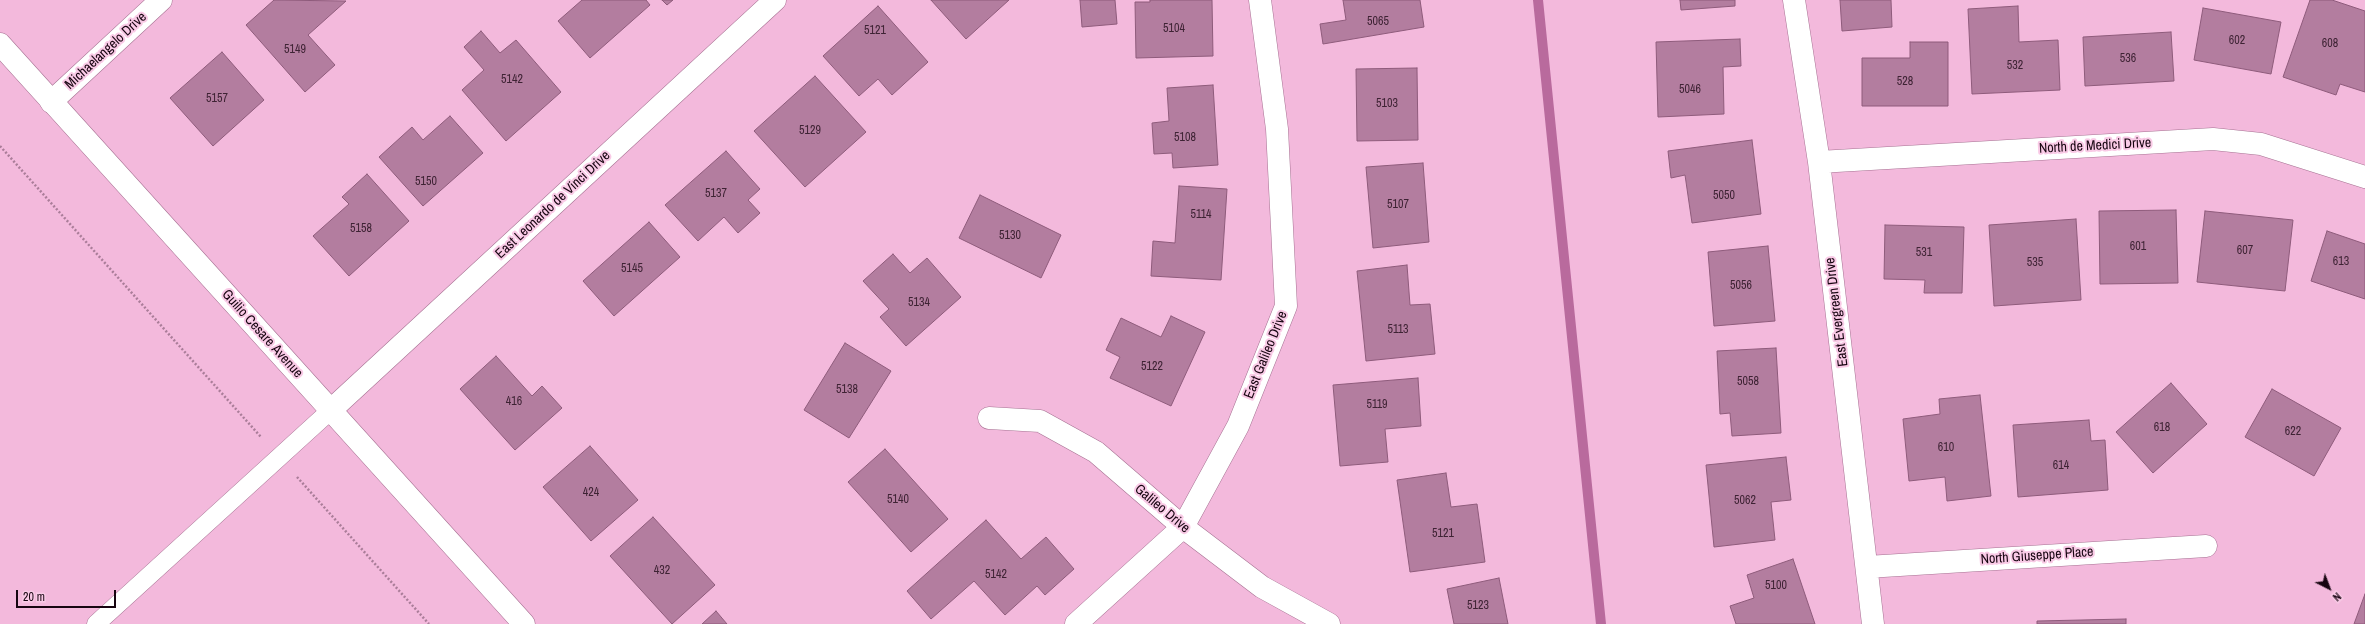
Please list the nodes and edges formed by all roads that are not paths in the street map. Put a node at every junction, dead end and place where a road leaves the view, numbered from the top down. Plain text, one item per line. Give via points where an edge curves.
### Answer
1 (161, 0) edge
2 (775, 0) edge
3 (1260, 0) edge
4 (1794, 0) edge
5 (0, 44) edge
6 (51, 102) junction
7 (1819, 162) junction
8 (2365, 177) edge
9 (331, 410) junction
10 (989, 418) dead end
11 (1183, 527) junction
12 (2206, 546) dead end
13 (1867, 567) junction
14 (96, 624) edge
15 (524, 624) edge
16 (1076, 624) edge
17 (1329, 624) edge
18 (1873, 624) edge

1 - 6 street, Michaelangelo Drive
2 - 9 street, East Leonardo de Vinci Drive
3 - 11 street, East Galileo Drive via 1277,129 1286,306 1238,426
4 - 7 street, East Evergreen Drive
5 - 6 street, Guilio Cesare Avenue
6 - 9 street, Guilio Cesare Avenue
7 - 8 street, North de Medici Drive via 2213,139 2261,144
7 - 13 street, East Evergreen Drive
9 - 14 lane
9 - 15 street, Guilio Cesare Avenue
10 - 11 street, Galileo Drive via 1040,420 1096,452
11 - 16 street, East Galileo Drive
11 - 17 street, Galileo Drive via 1262,587
12 - 13 street, North Giuseppe Place
13 - 18 street, East Evergreen Drive

